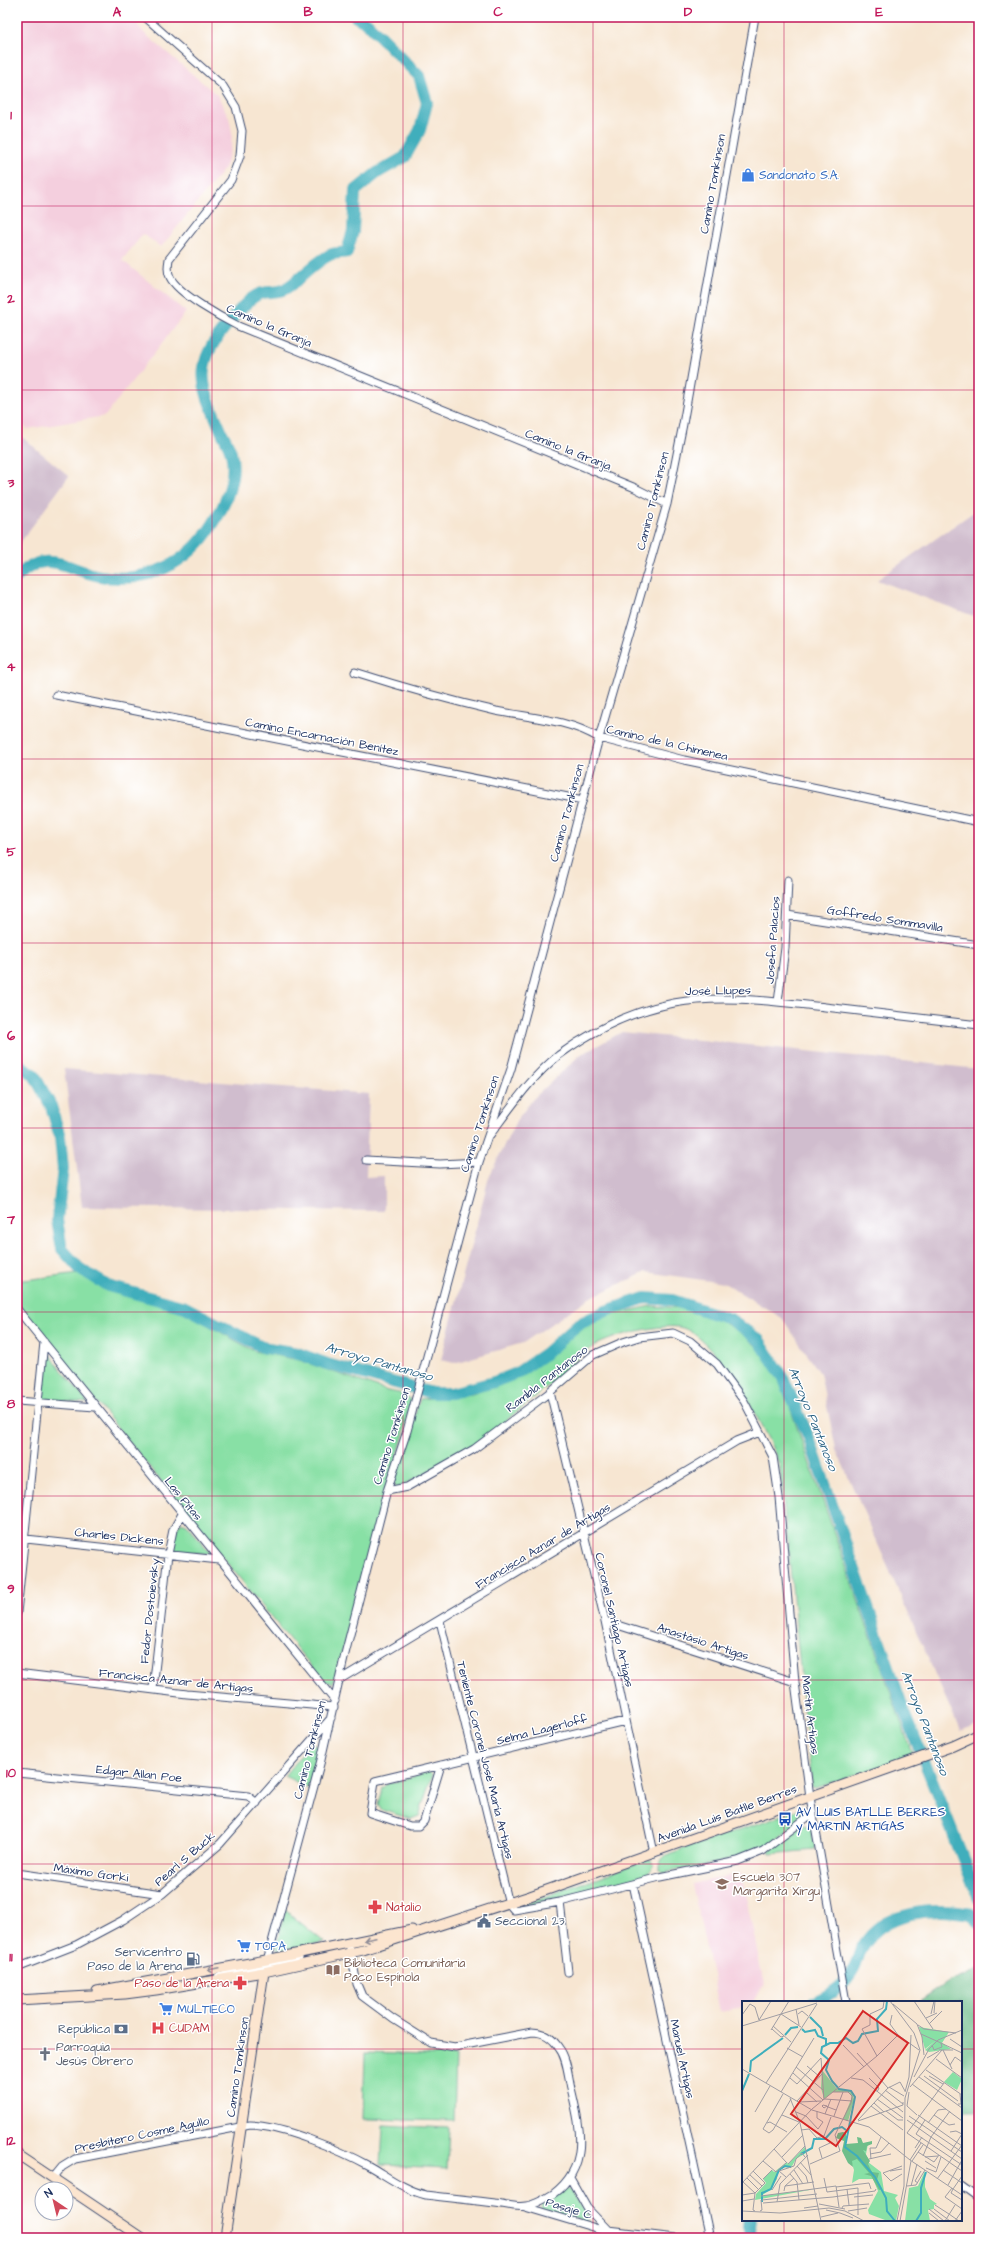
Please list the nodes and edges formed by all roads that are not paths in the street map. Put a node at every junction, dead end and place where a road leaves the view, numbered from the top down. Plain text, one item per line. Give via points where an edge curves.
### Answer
1 (146, 17) edge
2 (755, 17) edge
3 (667, 504) junction
4 (355, 672) dead end
5 (56, 696) dead end
6 (599, 738) junction
7 (583, 800) junction
8 (979, 822) edge
9 (788, 880) dead end
10 (787, 915) junction
11 (979, 945) edge
12 (778, 1002) junction
13 (979, 1025) edge
14 (485, 1142) junction
15 (366, 1160) dead end
16 (479, 1162) junction
17 (17, 1308) edge
18 (44, 1342) junction
19 (550, 1392) junction
20 (17, 1401) edge
21 (39, 1404) junction
22 (95, 1407) junction
23 (760, 1432) junction
24 (387, 1491) junction
25 (182, 1514) junction
26 (583, 1534) junction
27 (20, 1538) edge
28 (168, 1554) junction
29 (219, 1560) junction
30 (17, 1613) edge
31 (440, 1621) junction
32 (605, 1622) junction
33 (17, 1673) edge
34 (339, 1680) junction
35 (795, 1682) junction
36 (154, 1689) junction
37 (334, 1704) junction
38 (331, 1718) junction
39 (625, 1721) junction
40 (979, 1734) edge
41 (979, 1740) edge
42 (953, 1746) junction
43 (473, 1758) junction
44 (441, 1765) junction
45 (17, 1773) edge
46 (810, 1797) junction
47 (257, 1803) junction
48 (813, 1813) junction
49 (654, 1853) junction
50 (17, 1874) edge
51 (633, 1884) junction
52 (162, 1894) junction
53 (560, 1902) junction
54 (508, 1904) junction
55 (350, 1948) junction
56 (265, 1965) junction
57 (17, 1968) edge
58 (568, 1972) dead end
59 (64, 1996) junction
60 (17, 2000) edge
61 (846, 2001) edge
62 (242, 2126) junction
63 (17, 2154) edge
64 (53, 2178) junction
65 (570, 2178) junction
66 (962, 2187) edge
67 (979, 2199) edge
68 (525, 2207) junction
69 (608, 2230) junction
70 (142, 2238) edge
71 (225, 2238) edge
72 (676, 2238) edge
73 (710, 2238) edge

1 - 3 street, Camino la Granja via 223,86 236,107 240,122 242,148 234,173 174,251 168,263 170,277 175,284 220,318 633,487
2 - 3 street, Camino Tomkinson
3 - 6 street, Camino Tomkinson
4 - 6 street, Camino de la Chimenea via 425,694 558,722
5 - 7 street, Camino Encarnación Benítez
6 - 7 street, Camino Tomkinson
6 - 8 street, Camino de la Chimenea via 684,760
7 - 14 street, Camino Tomkinson via 511,1069
9 - 10 street, Josefa Palacios
10 - 11 street, Goffredo Sommavilla
10 - 12 street, Josefa Palacios
12 - 13 street, José Llupes
12 - 14 street, José Llupes via 688,1001 641,1012 618,1021 570,1048 550,1063 515,1102
14 - 16 street, Camino Tomkinson
15 - 16 street via 440,1164
16 - 24 street, Camino Tomkinson via 416,1400
17 - 18 street, Las Pitas
18 - 21 street
18 - 22 street, Las Pitas
19 - 23 street, Rambla Pantanoso via 605,1349 639,1337 673,1333 690,1341 718,1364 744,1401
19 - 24 street, Rambla Pantanoso via 474,1449 407,1487
19 - 26 street, Coronel Santiago Artigas
20 - 21 street
21 - 22 street
21 - 27 street
22 - 25 street, Las Pitas
23 - 26 street, Francisca Aznar de Artigas via 737,1441
23 - 35 street, Martín Artigas via 773,1458 777,1478
24 - 34 street, Camino Tomkinson
25 - 28 street, Fedor Dostoievsky via 173,1530
25 - 29 street, Las Pitas
26 - 31 street, Francisca Aznar de Artigas
26 - 32 street, Coronel Santiago Artigas
27 - 28 street, Charles Dickens
27 - 30 street
28 - 29 street, Charles Dickens
28 - 36 street, Fedor Dostoievsky
29 - 37 street, Las Pitas
31 - 34 street, Francisca Aznar de Artigas
31 - 43 street, Teniente Coronel José María Artigas
32 - 35 street, Anastásio Artigas
32 - 39 street, Coronel Santiago Artigas
33 - 36 street, Francisca Aznar de Artigas
34 - 37 street, Camino Tomkinson
35 - 46 street, Martín Artigas
36 - 37 street, Francisca Aznar de Artigas
37 - 38 street, Camino Tomkinson
38 - 47 street, Pearl S Buck
38 - 56 street, Camino Tomkinson
39 - 43 street, Selma Lagerloff
39 - 49 street, Coronel Santiago Artigas
40 - 42 main road, Avenida Luis Batlle Berres
41 - 42 main road, Avenida Luis Batlle Berres
42 - 46 main road, Avenida Luis Batlle Berres
43 - 44 street, Selma Lagerloff
43 - 54 street, Teniente Coronel José María Artigas
44 - 44 street, Selma Lagerloff via 424,1821 419,1826 410,1826 370,1813 376,1781
45 - 47 street, Edgar Allan Poe via 248,1796
46 - 48 street, Martín Artigas
46 - 49 main road, Avenida Luis Batlle Berres
47 - 52 street, Pearl S Buck via 220,1844
48 - 51 street via 777,1842 750,1857
48 - 61 street, Martín Artigas
49 - 54 main road, Avenida Luis Batlle Berres
50 - 52 street, Máximo Gorki
51 - 53 street
51 - 73 street, Manuel Artigas
52 - 57 street, Pearl S Buck via 123,1920 76,1944
53 - 54 street via 520,1910 514,1910
53 - 58 street
54 - 55 main road, Avenida Luis Batlle Berres via 462,1919
55 - 56 main road, Avenida Luis Batlle Berres
55 - 56 main road, Avenida Luis Batlle Berres via 318,1949
55 - 65 street via 362,1996 431,2043 455,2048 532,2032 545,2034 554,2041 565,2062 580,2133 579,2151
56 -> 59 main road, Avenida Luis Batlle Berres
56 - 59 main road, Avenida Luis Batlle Berres via 211,1981 125,1994
56 - 62 main road, Camino Tomkinson
59 - 60 main road, Avenida Luis Batlle Berres
62 - 64 street, Presbítero Cosme Agullo via 75,2159 62,2167
62 - 68 street, Presbítero Cosme Agullo via 266,2127 308,2140 365,2164 416,2192
62 - 71 main road, Camino Tomkinson
63 - 64 main road
64 - 70 main road
65 - 68 street via 552,2194
65 - 69 street, Pasaje C via 587,2208
66 - 67 street
68 - 69 street, Pasaje C via 585,2226
69 - 72 street, Pasaje C

